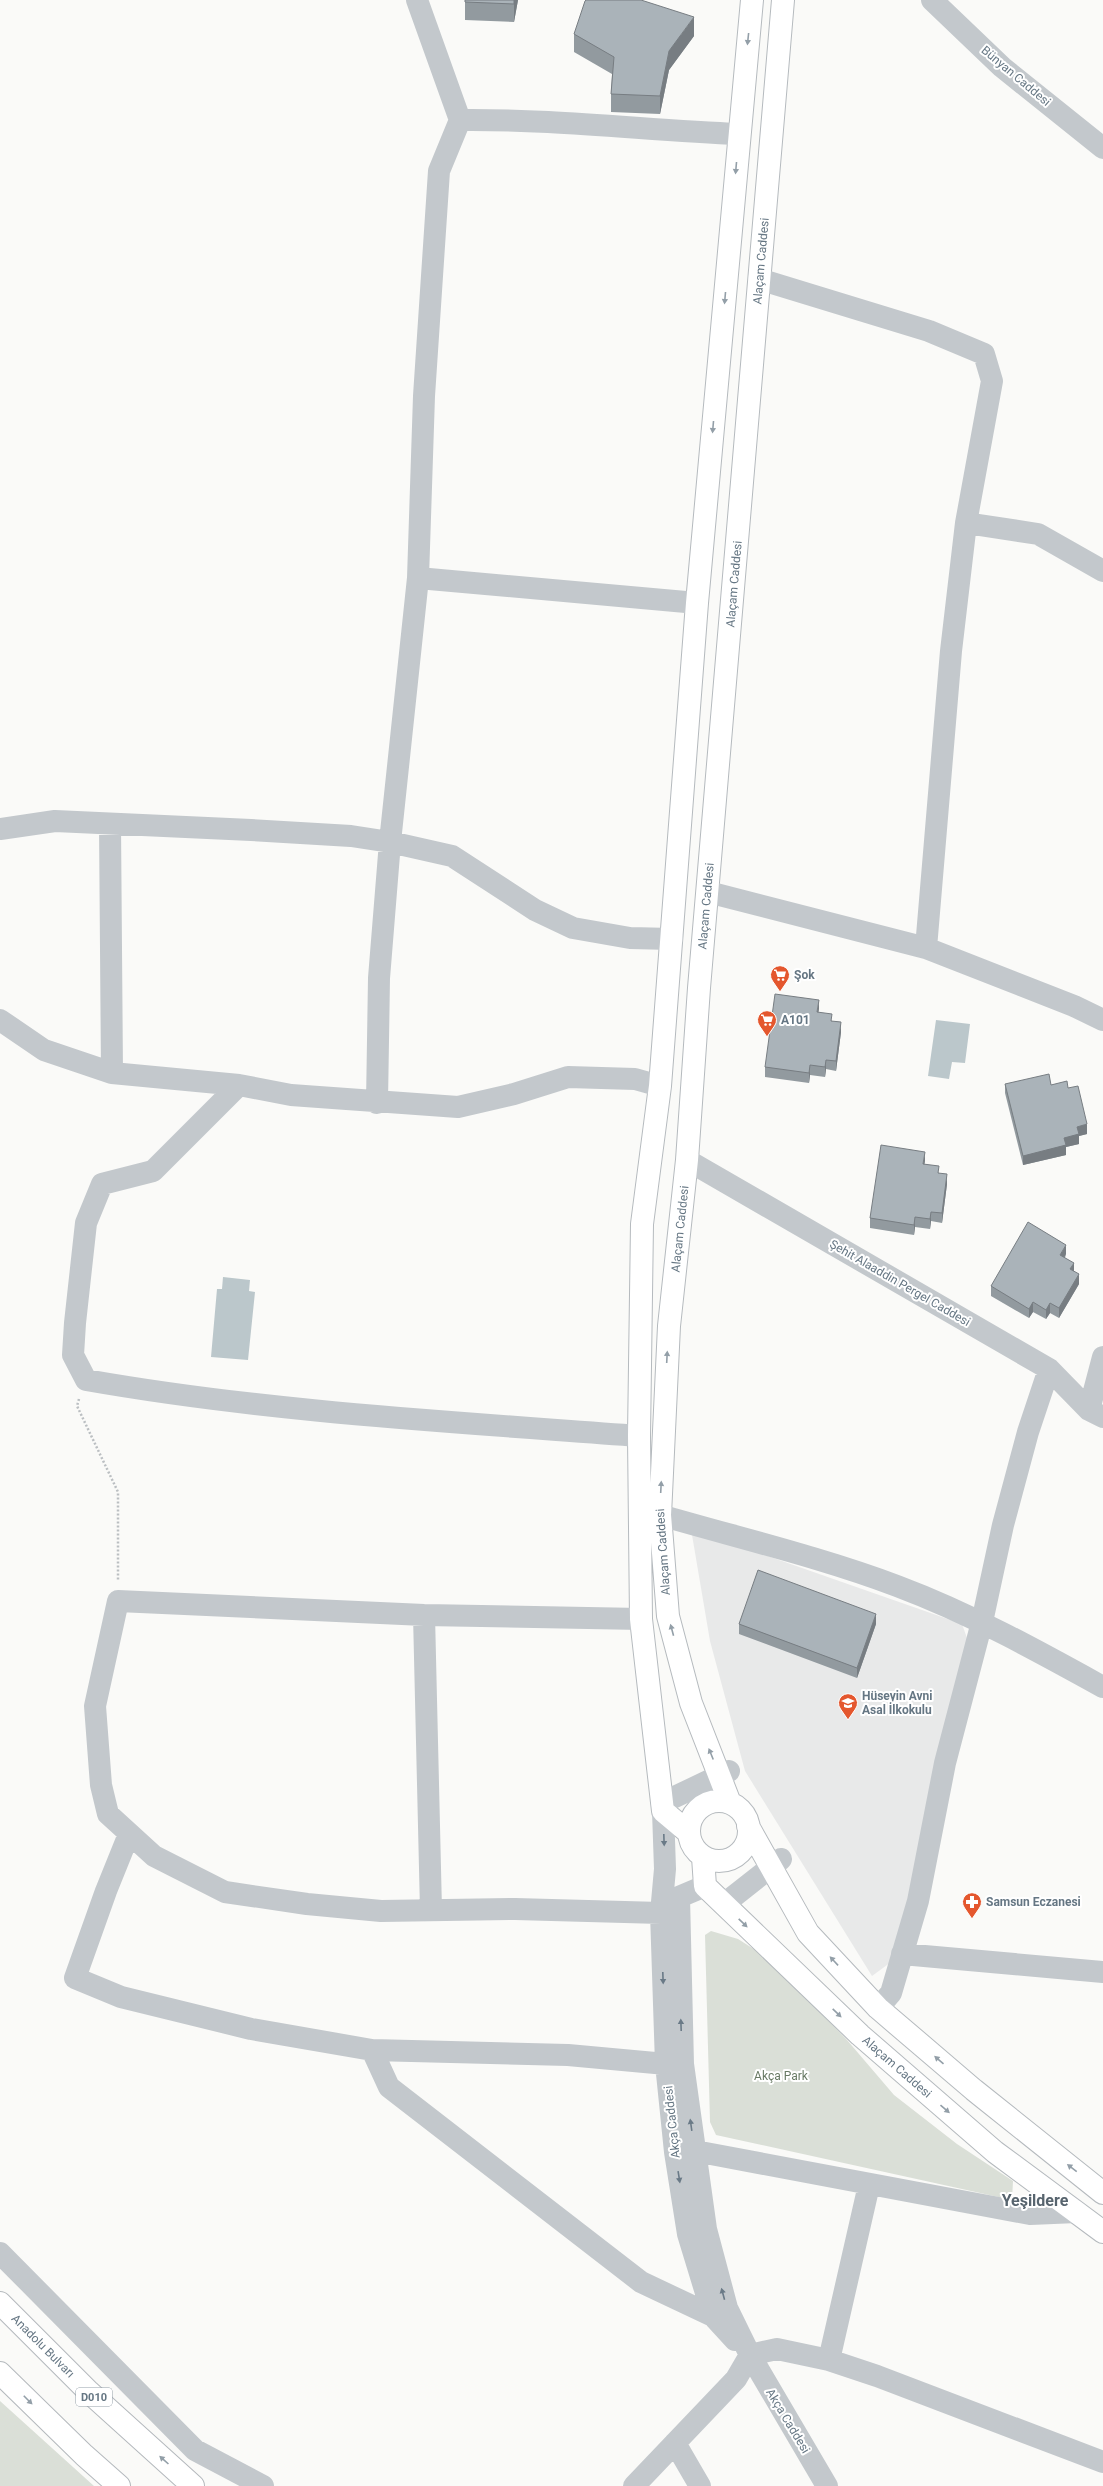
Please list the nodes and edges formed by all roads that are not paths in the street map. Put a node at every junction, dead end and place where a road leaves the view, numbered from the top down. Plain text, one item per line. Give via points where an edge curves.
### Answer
1 (417, 0) edge
2 (752, 0) edge
3 (783, 0) edge
4 (932, 0) edge
5 (460, 120) junction
6 (739, 134) junction
7 (1103, 148) edge
8 (759, 279) junction
9 (966, 523) junction
10 (1103, 571) edge
11 (418, 578) junction
12 (697, 603) junction
13 (110, 824) junction
14 (0, 829) edge
15 (390, 842) junction
16 (708, 892) junction
17 (672, 939) junction
18 (926, 948) junction
19 (0, 1020) edge
20 (1103, 1020) edge
21 (112, 1072) junction
22 (239, 1085) junction
23 (660, 1086) junction
24 (377, 1103) junction
25 (687, 1160) junction
26 (1103, 1357) edge
27 (1048, 1369) junction
28 (1096, 1413) edge
29 (639, 1436) junction
30 (660, 1515) junction
31 (424, 1615) junction
32 (640, 1619) junction
33 (982, 1622) junction
34 (1103, 1687) edge
35 (724, 1774) junction
36 (730, 1803) junction
37 (662, 1807) junction
38 (748, 1826) junction
39 (688, 1832) junction
40 (129, 1834) junction
41 (703, 1857) junction
42 (776, 1863) junction
43 (705, 1886) junction
44 (724, 1904) junction
45 (431, 1910) junction
46 (661, 1913) junction
47 (673, 1948) junction
48 (902, 1954) junction
49 (1103, 1972) edge
50 (878, 2008) junction
51 (372, 2050) junction
52 (675, 2064) junction
53 (695, 2151) junction
54 (869, 2186) junction
55 (1103, 2193) edge
56 (1077, 2212) junction
57 (1103, 2232) edge
58 (0, 2253) edge
59 (0, 2303) edge
60 (713, 2316) junction
61 (750, 2355) junction
62 (829, 2360) junction
63 (0, 2373) edge
64 (675, 2443) junction
65 (1103, 2462) edge
66 (119, 2486) edge
67 (193, 2486) edge
68 (263, 2486) edge
69 (634, 2486) edge
70 (700, 2486) edge
71 (827, 2486) edge

1 - 5 street
2 -> 6 main road, Alaçam Caddesi
3 - 8 main road, Alaçam Caddesi
4 - 7 street, Bünyan Caddesi via 1002,67
5 - 6 street via 522,119
5 - 11 street via 439,171 424,396
6 -> 12 main road, Alaçam Caddesi
8 - 9 street via 929,331 984,354 992,381
8 - 16 main road, Alaçam Caddesi
9 - 10 street via 1038,534
9 - 18 street via 951,651
11 - 12 street
11 - 15 street
12 - 17 main road, Alaçam Caddesi
13 - 14 street via 55,822
13 - 15 street via 290,832 351,836
13 - 21 street
15 - 17 street via 452,856 535,910 573,928 630,938
15 - 24 street via 380,978
16 - 18 street
16 - 25 main road, Alaçam Caddesi
17 - 23 main road, Alaçam Caddesi
18 - 20 street via 1074,1006
19 - 21 street via 44,1050
21 - 22 street
22 - 24 street via 291,1095
22 - 29 street via 153,1171 102,1184 86,1224 75,1323 73,1355 86,1380 155,1392 405,1418
23 - 24 street via 635,1079 568,1077 514,1094 458,1107
23 - 29 main road, Alaçam Caddesi via 642,1224
25 - 27 street, Şehit Alaaddin Pergel Caddesi
30 -> 25 main road, Alaçam Caddesi via 669,1326
26 - 28 street
27 - 28 street, Şehit Alaaddin Pergel Caddesi
27 - 33 street via 1010,1497
29 - 32 main road, Alaçam Caddesi
30 - 33 street via 897,1586
35 -> 30 main road, Alaçam Caddesi via 691,1703 668,1616
31 - 32 street
31 - 40 street via 118,1601 95,1706 101,1785 108,1814
31 - 45 street
32 - 37 main road, Alaçam Caddesi
33 - 34 street
33 - 48 street via 945,1763 918,1900
35 - 36 main road, Alaçam Caddesi
35 - 37 street
36 - 38 main road via 745,1816
36 - 39 main road via 721,1801 702,1806 694,1813
37 - 39 main road
37 -> 46 street, Akça Caddesi via 665,1869
38 - 41 main road via 745,1845 731,1858 717,1860
38 - 42 main road
39 - 41 main road via 690,1842
40 - 45 street via 154,1856 225,1892 381,1911
40 - 51 street via 75,1978 122,1997 236,2025
41 - 43 main road
42 - 44 street
50 -> 42 main road via 808,1933
43 - 44 main road, Alaçam Caddesi
43 - 47 street via 679,1897
44 -> 56 main road, Alaçam Caddesi via 866,2040 995,2152
45 - 46 street via 515,1909
46 - 47 street, Akça Caddesi
47 - 52 street, Akça Caddesi
48 - 49 street
48 - 50 street via 891,1993
55 -> 50 main road via 974,2090
51 - 52 street via 568,2055
51 - 60 street via 388,2087 641,2282
53 -> 52 street, Akça Caddesi
52 -> 60 street, Akça Caddesi via 675,2152 688,2234
53 - 54 street
61 -> 53 street, Akça Caddesi via 727,2308 706,2229
54 - 56 street via 1030,2214
54 - 62 street
56 - 57 main road, Alaçam Caddesi
58 - 68 street via 195,2450
67 -> 59 main road, Anadolu Bulvarı / D010 via 89,2392
60 - 61 street, Akça Caddesi
61 - 62 street via 777,2349
61 - 64 street via 736,2380
61 - 71 street, Akça Caddesi
62 - 65 street
63 -> 66 main road
64 - 69 street
64 - 70 street

